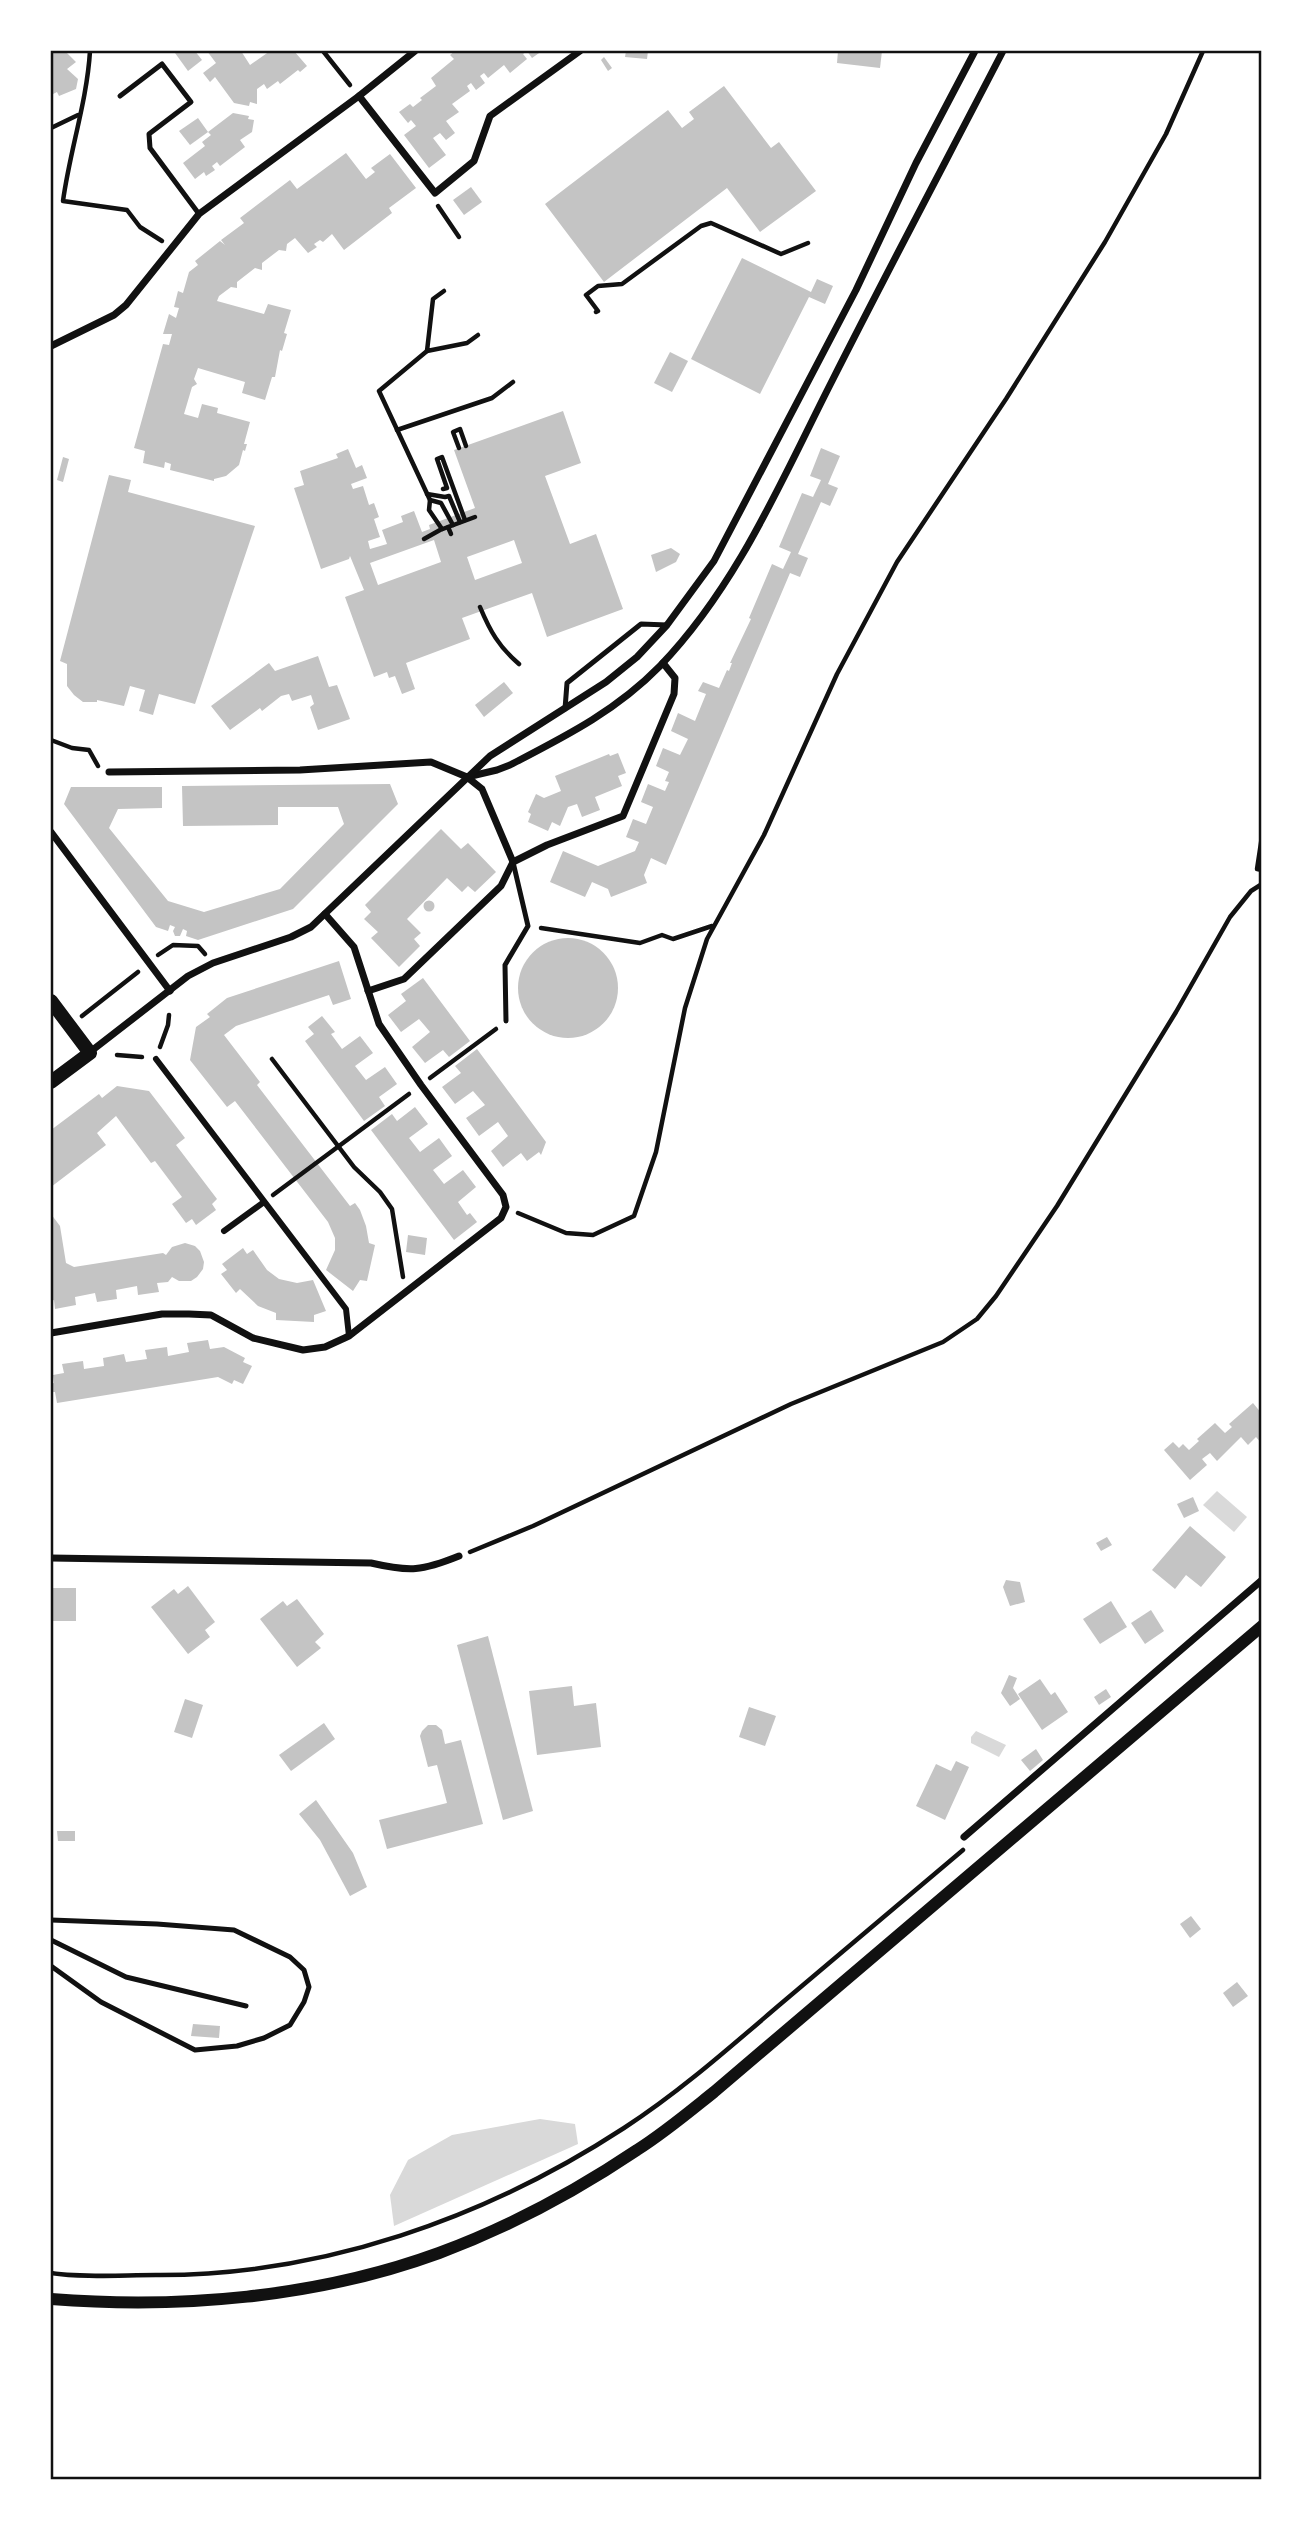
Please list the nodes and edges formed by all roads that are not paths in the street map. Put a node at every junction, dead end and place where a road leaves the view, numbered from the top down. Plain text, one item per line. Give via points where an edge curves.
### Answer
1 (415, 51) edge
2 (580, 51) edge
3 (975, 51) edge
4 (1003, 51) edge
5 (120, 96) dead end
6 (359, 96) junction
7 (199, 214) junction
8 (51, 346) edge
9 (667, 625) junction
10 (663, 663) junction
11 (565, 709) junction
12 (109, 772) road end
13 (467, 776) junction
14 (51, 832) edge
15 (513, 862) junction
16 (325, 914) junction
17 (170, 990) junction
18 (368, 991) junction
19 (51, 1002) edge
20 (506, 1021) road end
21 (90, 1053) junction
22 (156, 1059) road end
23 (51, 1083) edge
24 (264, 1202) junction
25 (224, 1231) dead end
26 (51, 1333) edge
27 (349, 1336) junction
28 (459, 1556) road end
29 (51, 1558) edge
30 (1262, 1580) edge
31 (1262, 1626) edge
32 (964, 1836) dead end
33 (51, 1920) edge
34 (51, 1940) edge
35 (51, 1966) edge
36 (247, 2006) dead end
37 (51, 2299) edge

1 - 6 street
2 - 6 street via 490,116 474,161 435,193
3 - 9 street via 714,561
4 - 10 street via 761,523 717,595
5 - 7 lane via 162,64 191,102 149,134 150,148
6 - 7 street
7 - 8 street via 126,305
9 - 11 street via 638,657
9 - 11 lane via 641,624 567,683
10 - 13 street via 593,722 497,770
10 - 15 street via 676,678 674,694 623,816
11 - 13 street via 490,756
12 - 13 street via 300,770 431,762
13 - 15 street via 482,789
13 - 16 street
14 - 17 street
15 - 18 street via 501,886 404,979
15 - 20 lane via 528,926 505,965
16 - 17 street via 291,937 213,963
16 - 18 street via 354,947
17 - 21 street
18 - 27 street via 379,1024 503,1195 506,1207 489,1228
19 - 21 main road
21 - 23 main road
22 - 24 street
24 - 25 street
24 - 27 street via 346,1309
26 - 27 street via 162,1314 188,1314 211,1315 253,1338 303,1350 325,1348
28 - 29 street via 411,1570 371,1563
30 - 32 street
31 - 37 street via 714,2092 638,2150 559,2197 438,2253 353,2279 189,2302 112,2304
33 - 35 lane via 234,1930 290,1957 304,1970 309,1987 290,2025 237,2046 195,2050 101,2002
34 - 36 lane via 125,1977

